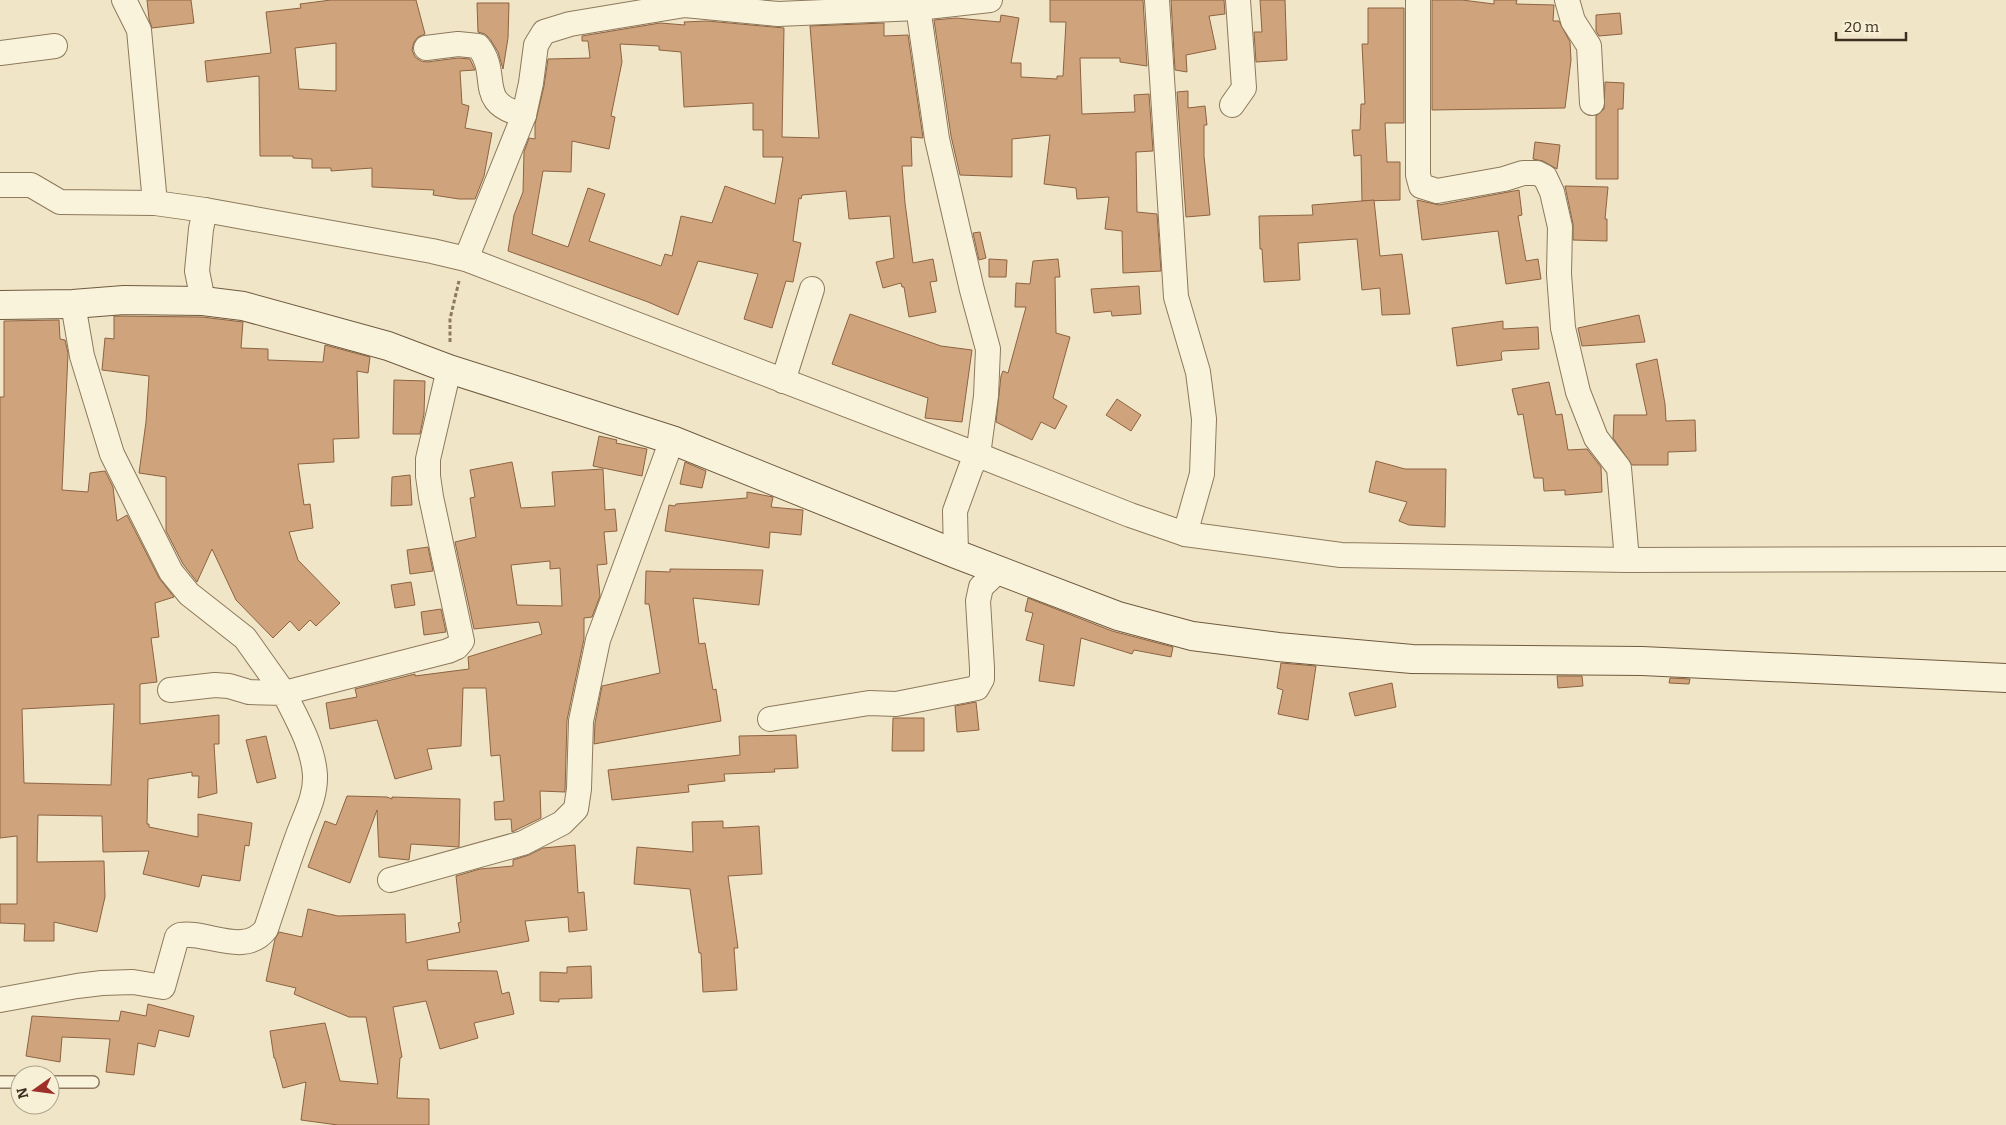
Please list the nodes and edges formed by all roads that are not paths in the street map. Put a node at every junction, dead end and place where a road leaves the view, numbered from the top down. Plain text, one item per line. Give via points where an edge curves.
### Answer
1 (124, 0) edge
2 (982, 0) edge
3 (1157, 0) edge
4 (1238, 0) edge
5 (1418, 0) edge
6 (1567, 0) edge
7 (918, 4) edge
8 (632, 7) edge
9 (55, 46) dead end
10 (426, 48) dead end
11 (0, 53) edge
12 (1592, 103) dead end
13 (1232, 105) dead end
14 (524, 114) junction
15 (0, 185) edge
16 (155, 203) junction
17 (203, 219) junction
18 (463, 269) junction
19 (812, 289) dead end
20 (203, 301) junction
21 (73, 304) junction
22 (0, 305) edge
23 (449, 369) junction
24 (784, 381) junction
25 (672, 440) junction
26 (974, 461) junction
27 (1185, 534) junction
28 (956, 554) junction
29 (2006, 558) edge
30 (1627, 560) junction
31 (999, 570) junction
32 (2006, 678) edge
33 (170, 690) dead end
34 (284, 693) junction
35 (770, 719) dead end
36 (390, 880) dead end
37 (0, 1000) edge
38 (60, 1082) edge
39 (93, 1082) dead end

1 - 16 street via 139,30
2 - 7 street
3 - 27 street via 1176,297 1198,372 1204,419 1202,474
4 - 13 street via 1244,88
5 - 30 street via 1418,175 1421,186 1437,191 1523,173 1537,173 1545,177 1560,227 1563,328 1578,392 1596,438 1618,468
6 - 12 street via 1573,21 1589,46
7 - 8 street via 778,14 685,5
7 - 26 street via 937,139 988,349 986,396
8 - 14 street via 544,32 536,45
9 - 11 street
10 - 14 street via 458,44 478,46 485,54 495,100 508,111
14 - 18 street
15 - 16 street via 31,185 60,202
16 - 17 street
17 - 18 street via 432,251
17 - 20 street via 197,271
18 - 24 street
19 - 24 street
20 - 21 street via 124,300
20 - 23 street via 243,306 388,346
21 - 22 street
21 - 34 street via 82,356 112,454 171,572 189,594 245,638
23 - 25 street
23 - 34 street via 428,459 428,476 462,642 454,649
24 - 26 street
25 - 28 street
25 - 36 street via 598,640 581,721 576,809 562,823 523,843
26 - 27 street
26 - 28 street via 955,512
27 - 30 street via 1341,555
28 - 31 street
29 - 30 street
31 - 32 street via 1118,616 1192,636 1278,647 1412,659 1642,661
31 - 35 street via 981,587 978,601 982,679 977,688 896,704 869,703
33 - 34 street via 215,685 249,692
34 - 37 street via 309,744 315,786 263,933 252,940 239,942 180,935 163,987 133,982 102,983
38 - 39 lane

